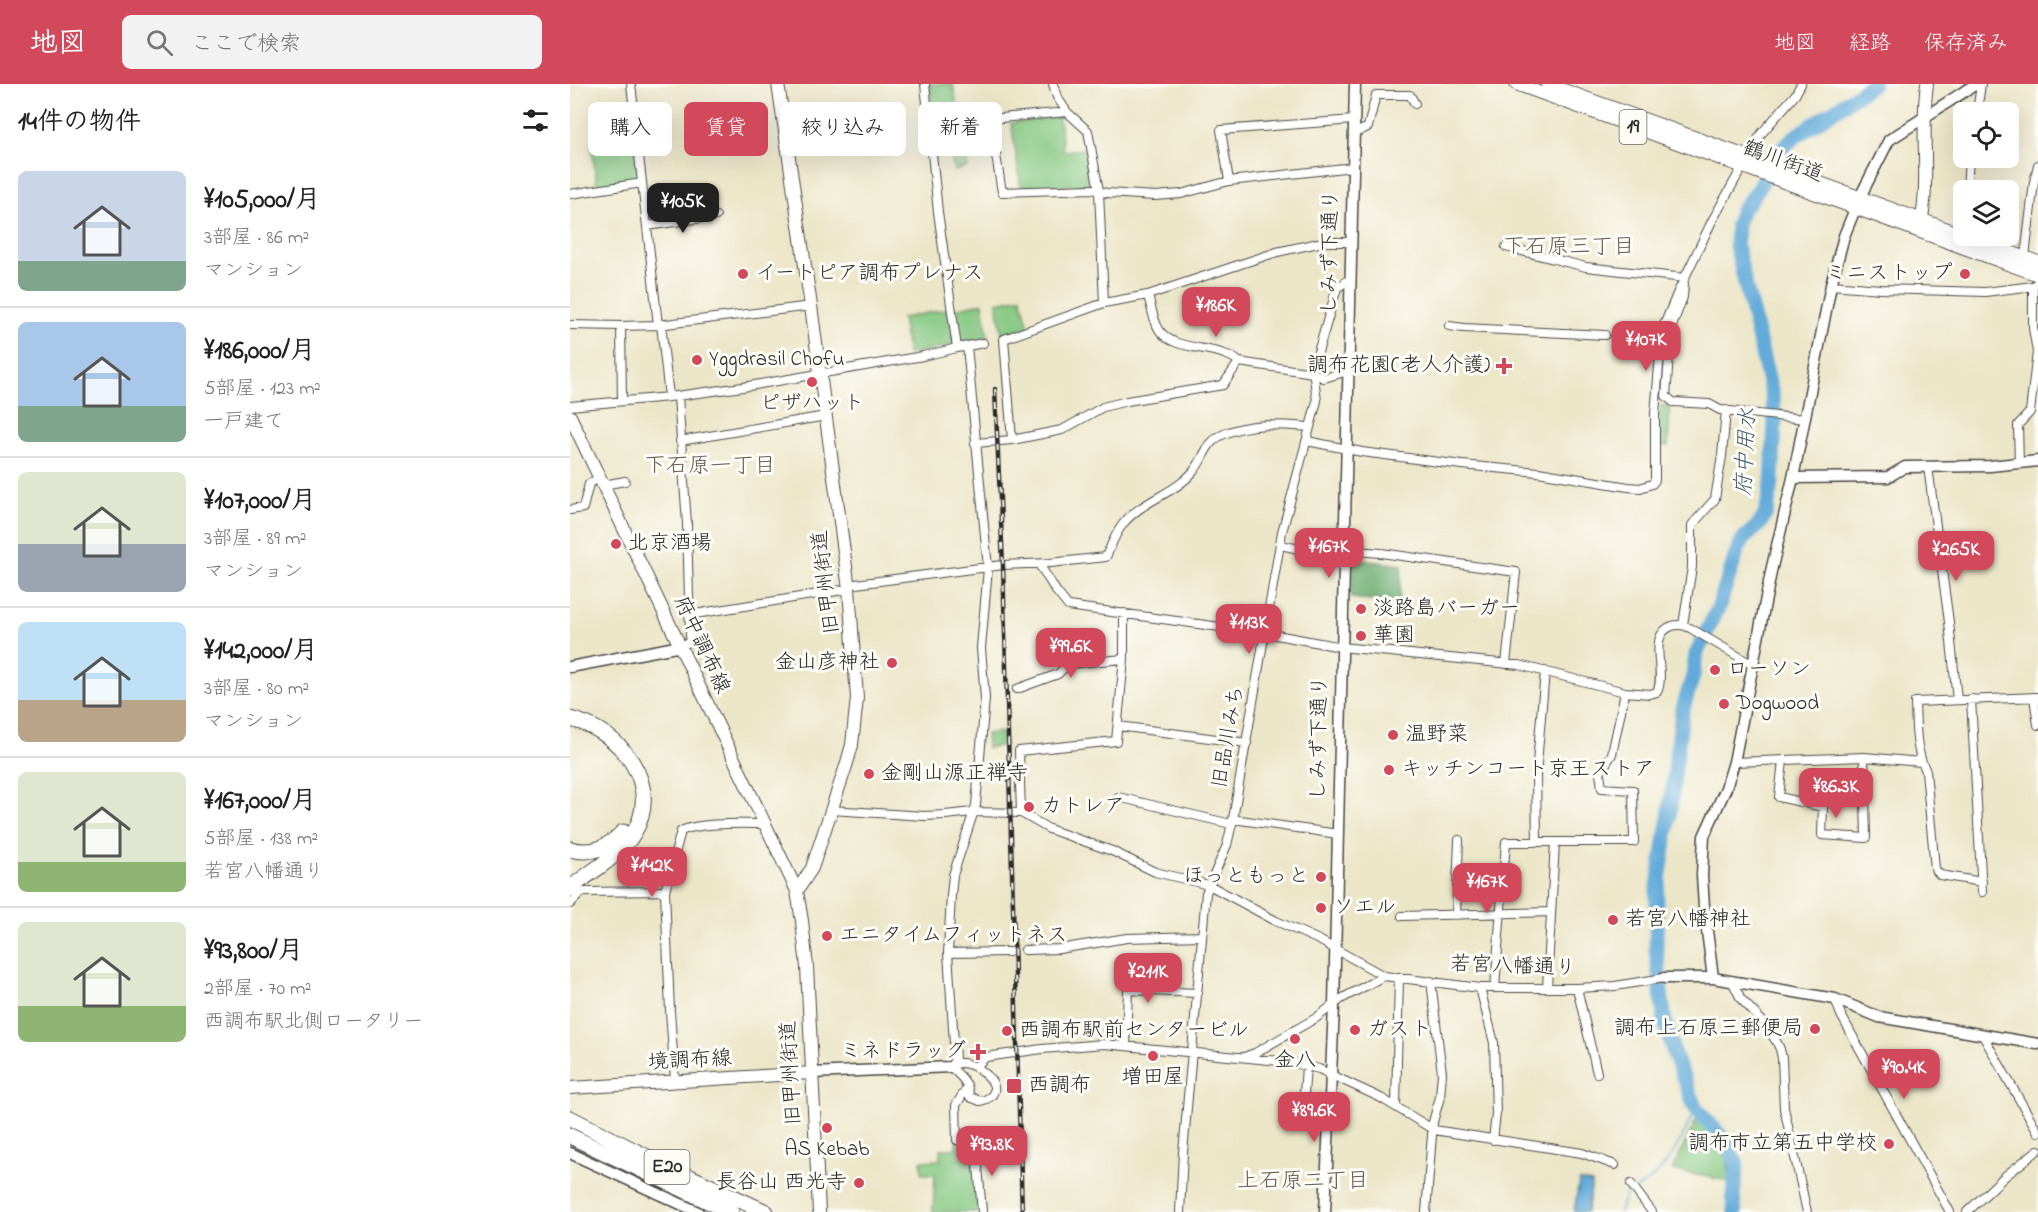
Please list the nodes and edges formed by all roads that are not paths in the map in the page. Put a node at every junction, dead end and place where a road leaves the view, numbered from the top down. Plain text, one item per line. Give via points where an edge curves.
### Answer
1 (632, 84) edge
2 (778, 84) edge
3 (925, 84) edge
4 (1053, 84) edge
5 (1355, 84) edge
6 (1516, 84) edge
7 (1547, 84) edge
8 (1801, 84) edge
9 (1928, 84) edge
10 (1979, 84) edge
11 (1978, 102) edge
12 (1415, 104) dead end
13 (1067, 112) junction
14 (1925, 116) junction
15 (1354, 120) junction
16 (1353, 134) junction
17 (1750, 164) junction
18 (2038, 165) edge
19 (1353, 167) junction
20 (1228, 181) junction
21 (642, 183) junction
22 (1099, 191) junction
23 (570, 194) edge
24 (1858, 203) junction
25 (716, 216) dead end
26 (647, 226) junction
27 (1921, 226) junction
28 (1953, 232) edge
29 (1351, 242) junction
30 (1995, 246) edge
31 (1506, 247) dead end
32 (2025, 257) junction
33 (2038, 262) edge
34 (1685, 278) junction
35 (1350, 279) junction
36 (2036, 281) edge
37 (1831, 285) junction
38 (1148, 295) junction
39 (1104, 303) junction
40 (811, 306) junction
41 (659, 324) junction
42 (570, 325) edge
43 (621, 326) junction
44 (1449, 326) dead end
45 (1605, 335) dead end
46 (983, 343) dead end
47 (966, 346) junction
48 (957, 348) junction
49 (1239, 362) junction
50 (1348, 371) junction
51 (820, 372) junction
52 (1313, 373) junction
53 (674, 396) junction
54 (622, 402) junction
55 (570, 406) edge
56 (1726, 410) junction
57 (570, 416) edge
58 (826, 416) junction
59 (1805, 419) junction
60 (1310, 427) junction
61 (1012, 440) junction
62 (680, 441) junction
63 (1307, 441) junction
64 (975, 443) junction
65 (1346, 450) junction
66 (2038, 461) edge
67 (2019, 464) junction
68 (1928, 467) junction
69 (1793, 478) junction
70 (601, 481) junction
71 (626, 481) dead end
72 (570, 510) edge
73 (1281, 545) junction
74 (1344, 555) junction
75 (1039, 564) junction
76 (988, 568) junction
77 (849, 587) junction
78 (1124, 613) junction
79 (689, 615) junction
80 (1683, 625) junction
81 (1266, 634) junction
82 (681, 646) junction
83 (1341, 647) junction
84 (1124, 659) junction
85 (1506, 664) junction
86 (1753, 665) junction
87 (570, 667) edge
88 (1545, 671) junction
89 (1017, 689) dead end
90 (1625, 692) junction
91 (2036, 697) edge
92 (1971, 699) junction
93 (1957, 700) junction
94 (570, 719) edge
95 (2038, 724) edge
96 (1118, 726) junction
97 (570, 727) edge
98 (1247, 743) junction
99 (1864, 757) junction
100 (1783, 761) junction
101 (1734, 762) junction
102 (1921, 762) junction
103 (632, 770) junction
104 (1119, 797) dead end
105 (831, 810) junction
106 (973, 812) junction
107 (1021, 813) junction
108 (1232, 821) junction
109 (765, 824) junction
110 (1338, 834) junction
111 (1459, 840) dead end
112 (1538, 842) junction
113 (1555, 842) junction
114 (570, 849) edge
115 (1982, 882) junction
116 (1209, 885) junction
117 (570, 889) edge
118 (665, 891) junction
119 (797, 891) junction
120 (1982, 892) dead end
121 (570, 904) edge
122 (1551, 912) junction
123 (1500, 914) junction
124 (1456, 915) junction
125 (1402, 916) dead end
126 (1201, 936) junction
127 (1335, 948) junction
128 (1025, 950) dead end
129 (1009, 952) dead end
130 (948, 953) junction
131 (1384, 976) junction
132 (1399, 977) junction
133 (1664, 978) joint
134 (1713, 978) junction
135 (1431, 981) junction
136 (1732, 981) junction
137 (1480, 988) junction
138 (1495, 988) junction
139 (1547, 988) junction
140 (1577, 988) junction
141 (1198, 993) junction
142 (1834, 999) junction
143 (1334, 1006) junction
144 (1982, 1034) junction
145 (2038, 1044) edge
146 (1126, 1046) junction
147 (1193, 1054) junction
148 (1244, 1057) junction
149 (972, 1065) junction
150 (1306, 1066) junction
151 (951, 1067) junction
152 (812, 1073) junction
153 (1597, 1073) dead end
154 (1332, 1076) junction
155 (962, 1078) junction
156 (675, 1081) junction
157 (570, 1088) edge
158 (967, 1088) junction
159 (1396, 1106) junction
160 (1303, 1108) dead end
161 (574, 1120) edge
162 (1434, 1130) junction
163 (2038, 1132) edge
164 (570, 1136) edge
165 (1493, 1140) junction
166 (570, 1143) edge
167 (2038, 1150) edge
168 (570, 1153) edge
169 (1615, 1165) dead end
170 (646, 1173) junction
171 (1631, 1184) dead end
172 (678, 1207) edge
173 (699, 1212) edge
174 (731, 1212) edge
175 (766, 1212) edge
176 (819, 1212) edge
177 (982, 1212) edge
178 (1180, 1212) edge
179 (1325, 1212) edge
180 (1426, 1212) edge
181 (1652, 1212) edge
182 (1807, 1212) edge
183 (1950, 1212) edge
184 (1967, 1212) edge

1 - 21 street
2 - 40 main road, 旧甲州街道
3 - 48 street
4 - 13 street
5 - 15 street, しみず下通り
6 - 17 main road, 鶴川街道 / 19
7 - 17 main road, 鶴川街道 / 19
8 - 17 street via 1761,134
9 - 14 main road
10 - 11 street
10 - 14 street
12 - 16 street via 1410,95 1376,95 1368,127
13 - 22 street via 1088,131
13 - 22 street via 990,119 1002,192
14 - 24 street via 1889,140
14 - 27 main road
15 - 16 street, しみず下通り
15 - 20 street via 1221,130
16 - 19 street, しみず下通り
17 - 24 main road, 鶴川街道 / 19
17 - 34 street via 1712,221
18 - 32 street
19 - 20 street
19 - 29 street, しみず下通り
20 - 22 street via 1181,194
21 - 23 street
21 - 26 street
22 - 39 street
24 - 27 main road, 鶴川街道 / 19
24 - 37 street
25 - 26 street
26 - 41 street
27 - 28 main road, 鶴川街道 / 19
27 - 36 main road, 鶴川街道 / 19
29 - 35 street, しみず下通り
29 - 38 street via 1323,242 1277,252
30 - 32 main road, 鶴川街道 / 19
31 - 34 street via 1586,267
32 - 33 main road, 鶴川街道 / 19
34 - 56 street via 1683,297 1671,329 1666,396 1673,402 1709,404
34 - 65 street via 1662,330 1652,484 1628,487 1538,472
35 - 50 street, しみず下通り
35 - 52 street, 旧品川みち via 1337,288
36 - 37 street via 1985,292
36 - 67 street via 2033,328 2037,352 2030,412 2018,425
37 - 59 street
38 - 39 street
38 - 49 street via 1156,324 1165,337 1224,353
39 - 61 street via 1004,339
40 - 41 street
40 - 51 main road, 旧甲州街道
41 - 43 street
41 - 53 street
42 - 43 street
43 - 54 street
44 - 45 street
46 - 47 street
47 - 48 street
47 - 64 street
48 - 51 street
49 - 52 street
49 - 61 street via 1223,385 1103,407 1062,430
50 - 52 street via 1324,378
50 - 65 street, しみず下通り
51 - 53 street
51 - 58 main road, 旧甲州街道
52 - 60 street, 旧品川みち via 1317,401
53 - 54 street
53 - 62 street
54 - 55 street
56 - 59 street
56 - 80 street via 1715,499 1692,525 1692,567
57 - 70 main road, 府中調布線
58 - 62 street
58 - 77 main road, 旧甲州街道
59 - 69 street
60 - 63 street, 旧品川みち
60 - 75 street via 1262,424 1215,438 1186,479 1122,525 1106,557
61 - 64 street
62 - 79 street
63 - 65 street
63 - 73 street, 旧品川みち
64 - 76 street
65 - 74 street, しみず下通り
66 - 67 street
67 - 68 street
68 - 69 street via 1905,467 1888,477
68 - 93 street
69 - 86 street
70 - 71 street
70 - 72 street via 589,484 583,508
70 - 82 main road, 府中調布線
73 - 74 street
73 - 81 street, 旧品川みち
74 - 83 street, しみず下通り
74 - 85 street via 1381,553 1516,572
75 - 76 street
75 - 78 street via 1068,606
76 - 77 street
76 - 106 street via 981,648 985,698
77 - 79 street
77 - 105 main road, 旧甲州街道 via 856,707 852,745
78 - 81 street
78 - 84 street
79 - 82 street via 689,642
80 - 86 street
80 - 90 street via 1669,627 1659,637 1661,673 1657,692
81 - 83 street
81 - 98 street, 旧品川みち
82 - 87 street
82 - 109 main road, 府中調布線
83 - 85 street
83 - 110 street, しみず下通り
84 - 89 street via 1068,664 1058,674
84 - 96 street
85 - 88 street
86 - 101 street
88 - 90 street
88 - 112 street via 1536,775
90 - 113 street via 1612,754 1600,773 1602,788 1633,790 1634,842
91 - 92 street
91 - 95 street
92 - 93 street
92 - 115 street
93 - 102 street via 1915,702
94 - 103 highway via 607,735 623,750
96 - 98 street
96 - 107 street via 1116,741 1019,751
97 - 103 highway via 609,747
98 - 108 street, 旧品川みち
99 - 100 street
99 - 100 street via 1866,838 1822,835 1822,807 1779,796
99 - 102 street
100 - 101 street
101 - 134 street via 1704,836 1704,907
102 - 115 street via 1926,771 1935,869 1940,875
103 - 114 highway via 634,804 623,832 602,848
103 - 117 highway via 642,782 643,800 634,833 620,850
104 - 108 street
105 - 106 street via 924,816
105 - 119 main road, 旧甲州街道 via 812,868
106 - 107 street
106 - 130 street via 953,875
107 - 116 street via 1049,829 1112,850 1155,872
108 - 110 street
108 - 116 street, 旧品川みち via 1227,844
109 - 118 street via 683,830
109 - 119 main road, 府中調布線
110 - 127 street, しみず下通り
111 - 124 street
112 - 113 street
112 - 123 street via 1506,842
113 - 122 street
115 - 120 street
116 - 126 street, 旧品川みち
116 - 127 street
118 - 121 street via 585,892
118 - 156 street
119 - 152 main road, 旧甲州街道 via 807,968
122 - 123 street
122 - 139 street
123 - 124 street
123 - 138 street
124 - 125 street
126 - 128 street via 1126,938 1059,949
126 - 141 street, 旧品川みち
127 - 131 street
127 - 143 street, しみず下通り
129 - 130 street
130 - 151 street via 955,1058
131 - 132 street, 若宮八幡通り
131 - 143 street
132 - 135 street, 若宮八幡通り
132 - 159 street
133 - 134 street
133 - 140 street, 若宮八幡通り
134 - 136 street
135 - 137 street, 若宮八幡通り
135 - 162 street via 1442,1072
136 - 142 street
136 - 182 street via 1741,999 1763,1022 1780,1049 1784,1108
137 - 138 street, 若宮八幡通り
137 - 165 street via 1494,1043
138 - 139 street, 若宮八幡通り
139 - 140 street, 若宮八幡通り
140 - 153 street
141 - 146 street via 1128,990
141 - 147 street, 旧品川みち
142 - 144 street via 1879,1017
142 - 183 street
143 - 148 street
143 - 154 street, しみず下通り
144 - 145 street
144 - 163 street
146 - 147 street
146 - 149 street via 1042,1049 986,1058
147 - 148 street
147 - 178 street, 旧品川みち
148 - 150 street
149 - 151 street
149 - 155 street
149 - 158 street via 994,1083 993,1092 985,1100 976,1101 968,1095
150 - 154 street
150 - 160 street
151 - 152 street
151 - 155 street
152 - 156 main road, 境調布線
152 - 176 main road, 旧甲州街道
154 - 159 street
154 - 179 street, しみず下通り
155 - 158 street
156 - 157 main road, 境調布線
158 - 177 street via 956,1105 957,1140 976,1143
159 - 162 street
161 - 175 highway, E20
162 - 165 street
162 - 180 street
164 - 170 highway, E20
165 - 169 street via 1582,1153
166 - 170 highway
167 - 184 street
168 - 172 street
170 - 174 highway, E20
171 - 181 street
172 - 173 street

